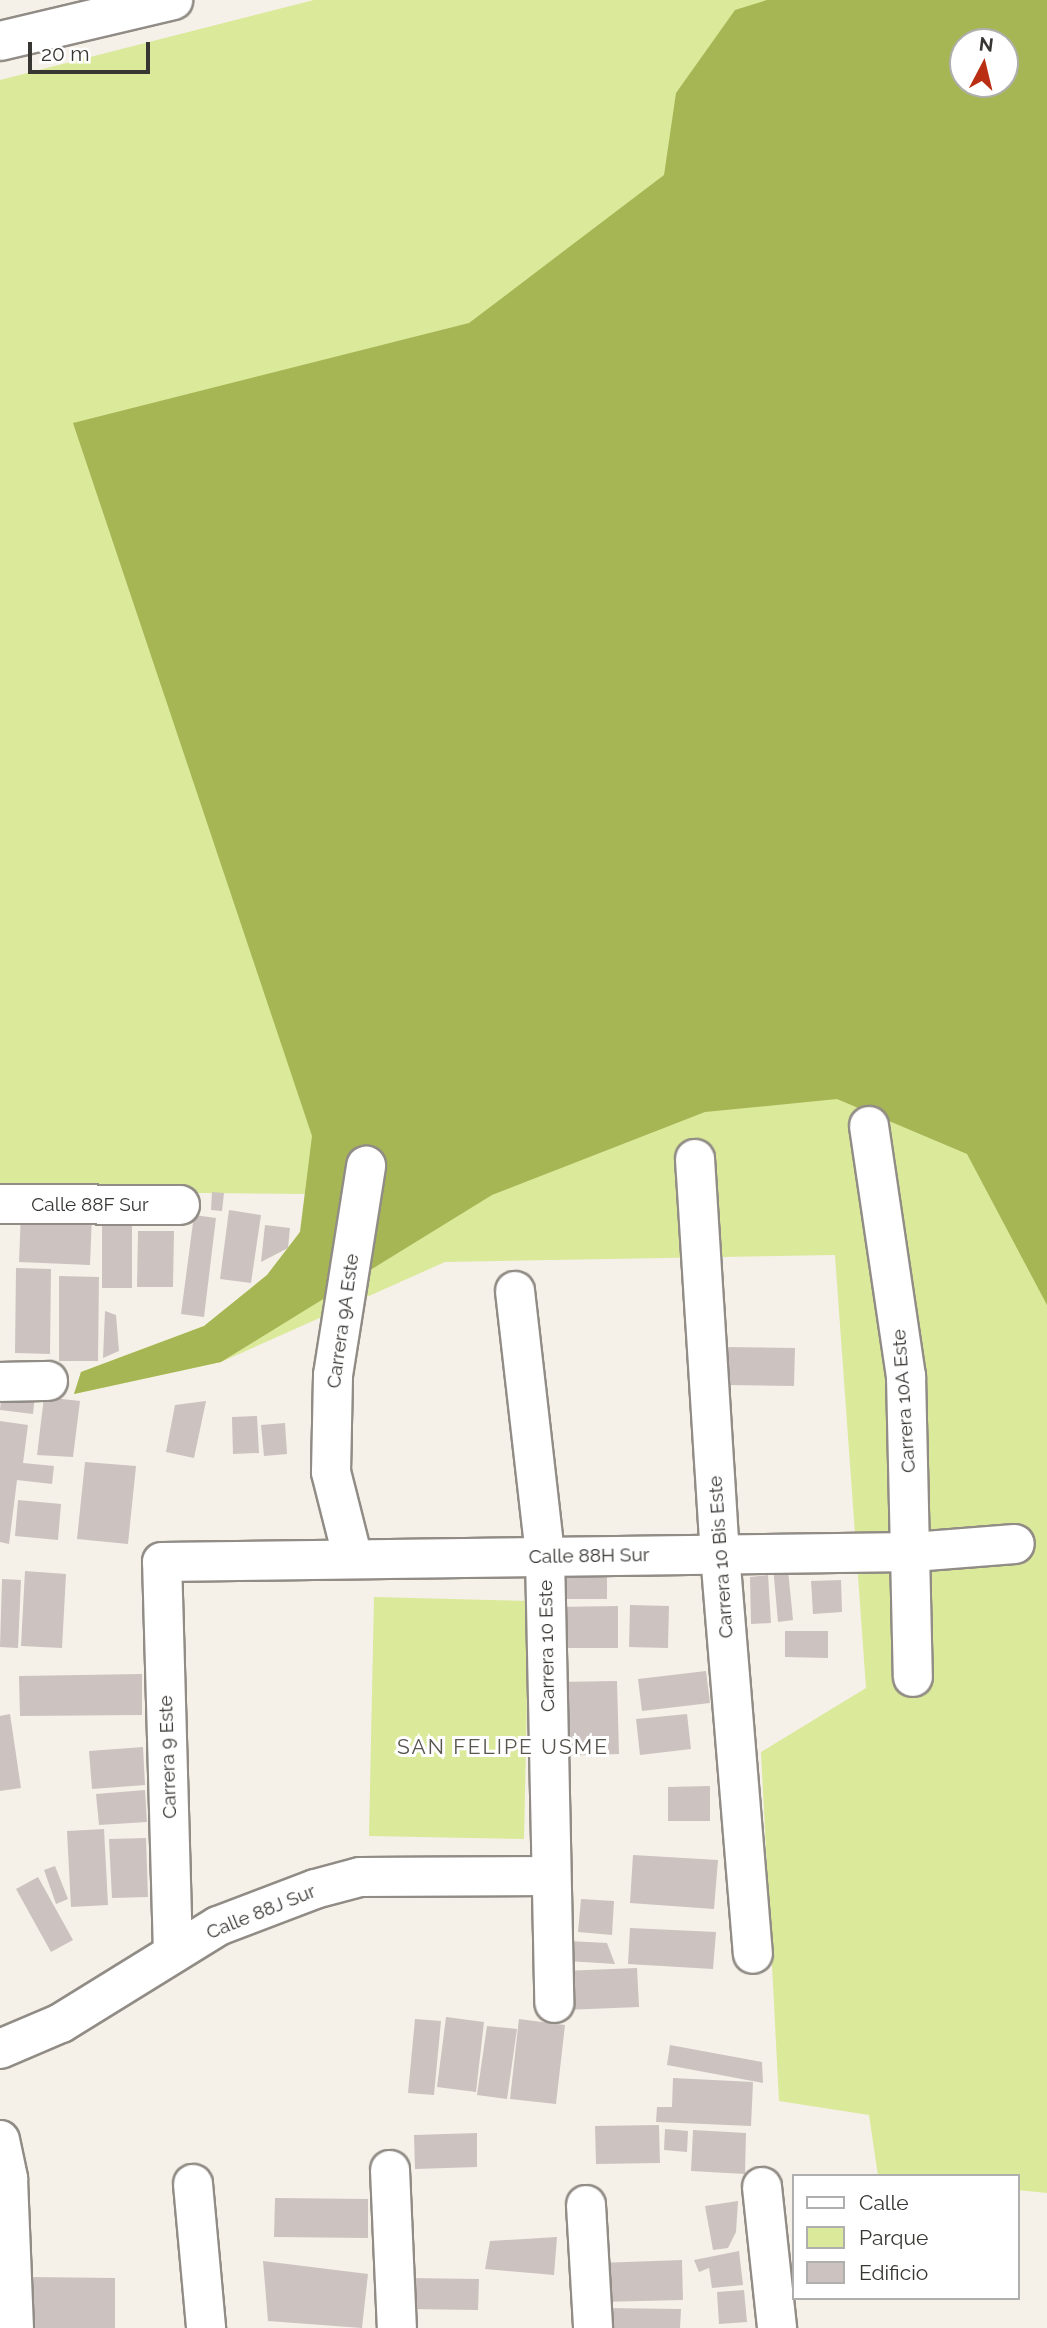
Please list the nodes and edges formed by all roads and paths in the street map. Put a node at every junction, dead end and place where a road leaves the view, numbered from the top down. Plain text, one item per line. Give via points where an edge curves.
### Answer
1 (173, 0) edge
2 (0, 41) edge
3 (869, 1126) dead end
4 (695, 1159) dead end
5 (366, 1166) dead end
6 (0, 1204) edge
7 (180, 1205) dead end
8 (514, 1291) dead end
9 (48, 1381) dead end
10 (0, 1382) edge
11 (1015, 1544) dead end
12 (913, 1552) junction
13 (720, 1555) junction
14 (545, 1556) junction
15 (353, 1559) junction
16 (162, 1562) joint
17 (913, 1677) dead end
18 (551, 1876) junction
19 (173, 1953) junction
20 (753, 1954) dead end
21 (554, 2003) dead end
22 (0, 2049) edge
23 (0, 2140) edge
24 (390, 2170) dead end
25 (193, 2184) dead end
26 (762, 2188) dead end
27 (586, 2205) dead end
28 (13, 2328) edge
29 (206, 2328) edge
30 (397, 2328) edge
31 (593, 2328) edge
32 (777, 2328) edge

1 - 2 street
3 - 12 street, Carrera 10A Este via 906,1376
4 - 13 street, Carrera 10 Bis Este
5 - 15 street, Carrera 9A Este via 333,1375 331,1472
6 - 7 street, Calle 88F Sur
8 - 14 street, Carrera 10 Este
9 - 10 street
11 - 12 street, Calle 88H Sur
12 - 13 street, Calle 88H Sur
12 - 17 street, Carrera 10A Este
13 - 14 street, Calle 88H Sur
13 - 20 street, Carrera 10 Bis Este
14 - 15 street, Calle 88H Sur
14 - 18 street, Carrera 10 Este
15 - 16 street, Calle 88H Sur
16 - 19 street, Carrera 9 Este
18 - 19 street, Calle 88J Sur via 360,1877 218,1926
18 - 21 street, Carrera 10 Este
19 - 22 street, Calle 88J Sur via 61,2023
23 - 28 street via 8,2179
24 - 30 street
25 - 29 street
26 - 32 street
27 - 31 street

